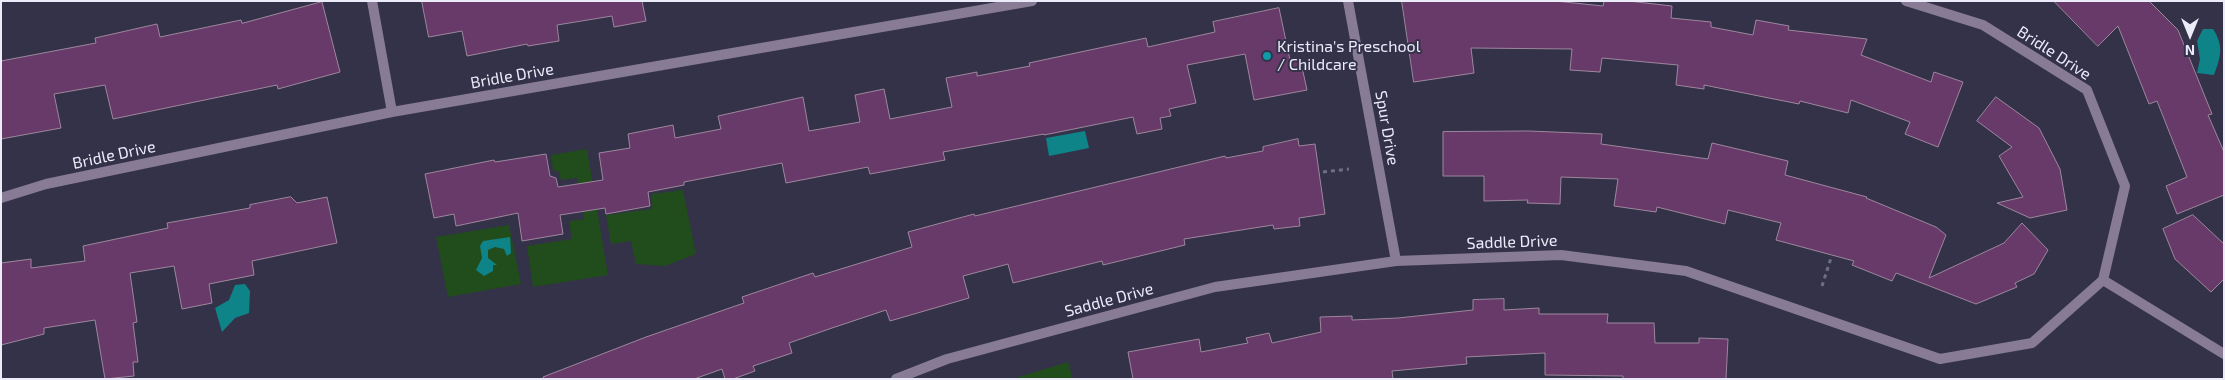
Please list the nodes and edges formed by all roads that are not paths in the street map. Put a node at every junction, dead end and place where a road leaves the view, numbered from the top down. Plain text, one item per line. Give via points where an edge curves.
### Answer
1 (372, 1) edge
2 (1032, 1) edge
3 (1348, 1) edge
4 (1906, 1) edge
5 (392, 112) junction
6 (1, 198) edge
7 (1396, 261) junction
8 (2103, 280) junction
9 (2224, 354) edge
10 (896, 379) edge

1 - 5 street
2 - 5 street, Bridle Drive
3 - 7 street, Spur Drive
4 - 8 street, Bridle Drive via 1983,25 2086,90 2125,186
5 - 6 street, Bridle Drive via 46,184
7 - 8 street, Saddle Drive via 1561,255 1686,270 1940,359 2032,343
7 - 10 street, Saddle Drive via 1215,287 947,359
8 - 9 street

